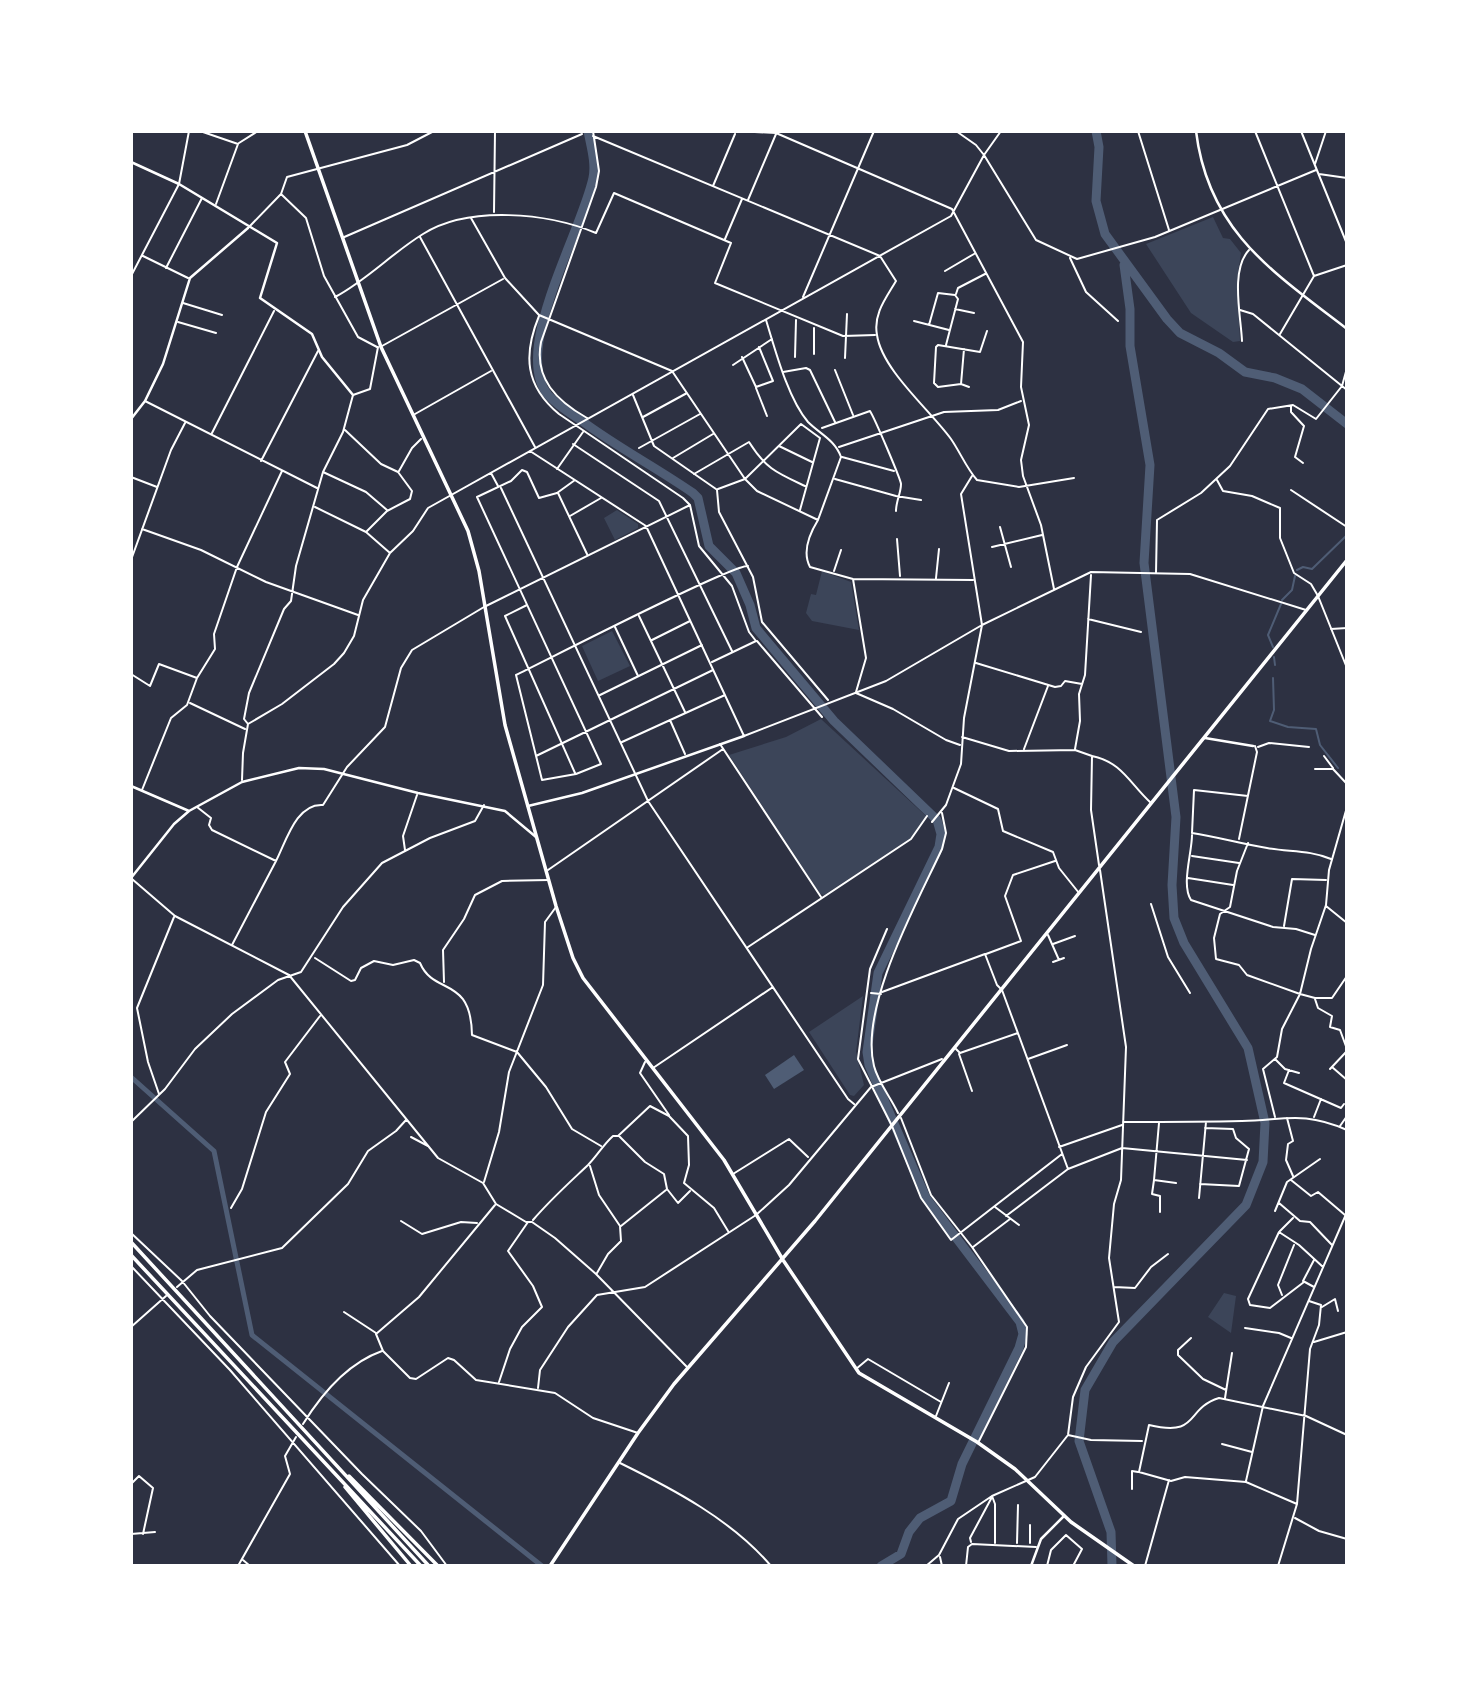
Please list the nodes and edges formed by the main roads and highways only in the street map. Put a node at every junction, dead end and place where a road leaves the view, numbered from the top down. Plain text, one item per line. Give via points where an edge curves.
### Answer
1 (305, 131) edge
2 (1347, 560) edge
3 (131, 1242) edge
4 (131, 1255) edge
5 (783, 1259) junction
6 (326, 1460) junction
7 (411, 1566) edge
8 (421, 1566) edge
9 (429, 1566) edge
10 (438, 1566) edge
11 (550, 1566) edge
12 (1134, 1566) edge

1 - 5 main road via 379,347 453,494 475,552 505,725 573,958 583,978 693,1118
2 - 5 main road
3 - 6 main road
4 - 6 main road
5 - 11 main road via 638,1433
5 - 12 main road via 856,1369 978,1442 1064,1516
6 - 7 main road
6 - 8 main road
6 - 9 main road
6 - 10 main road via 404,1528

